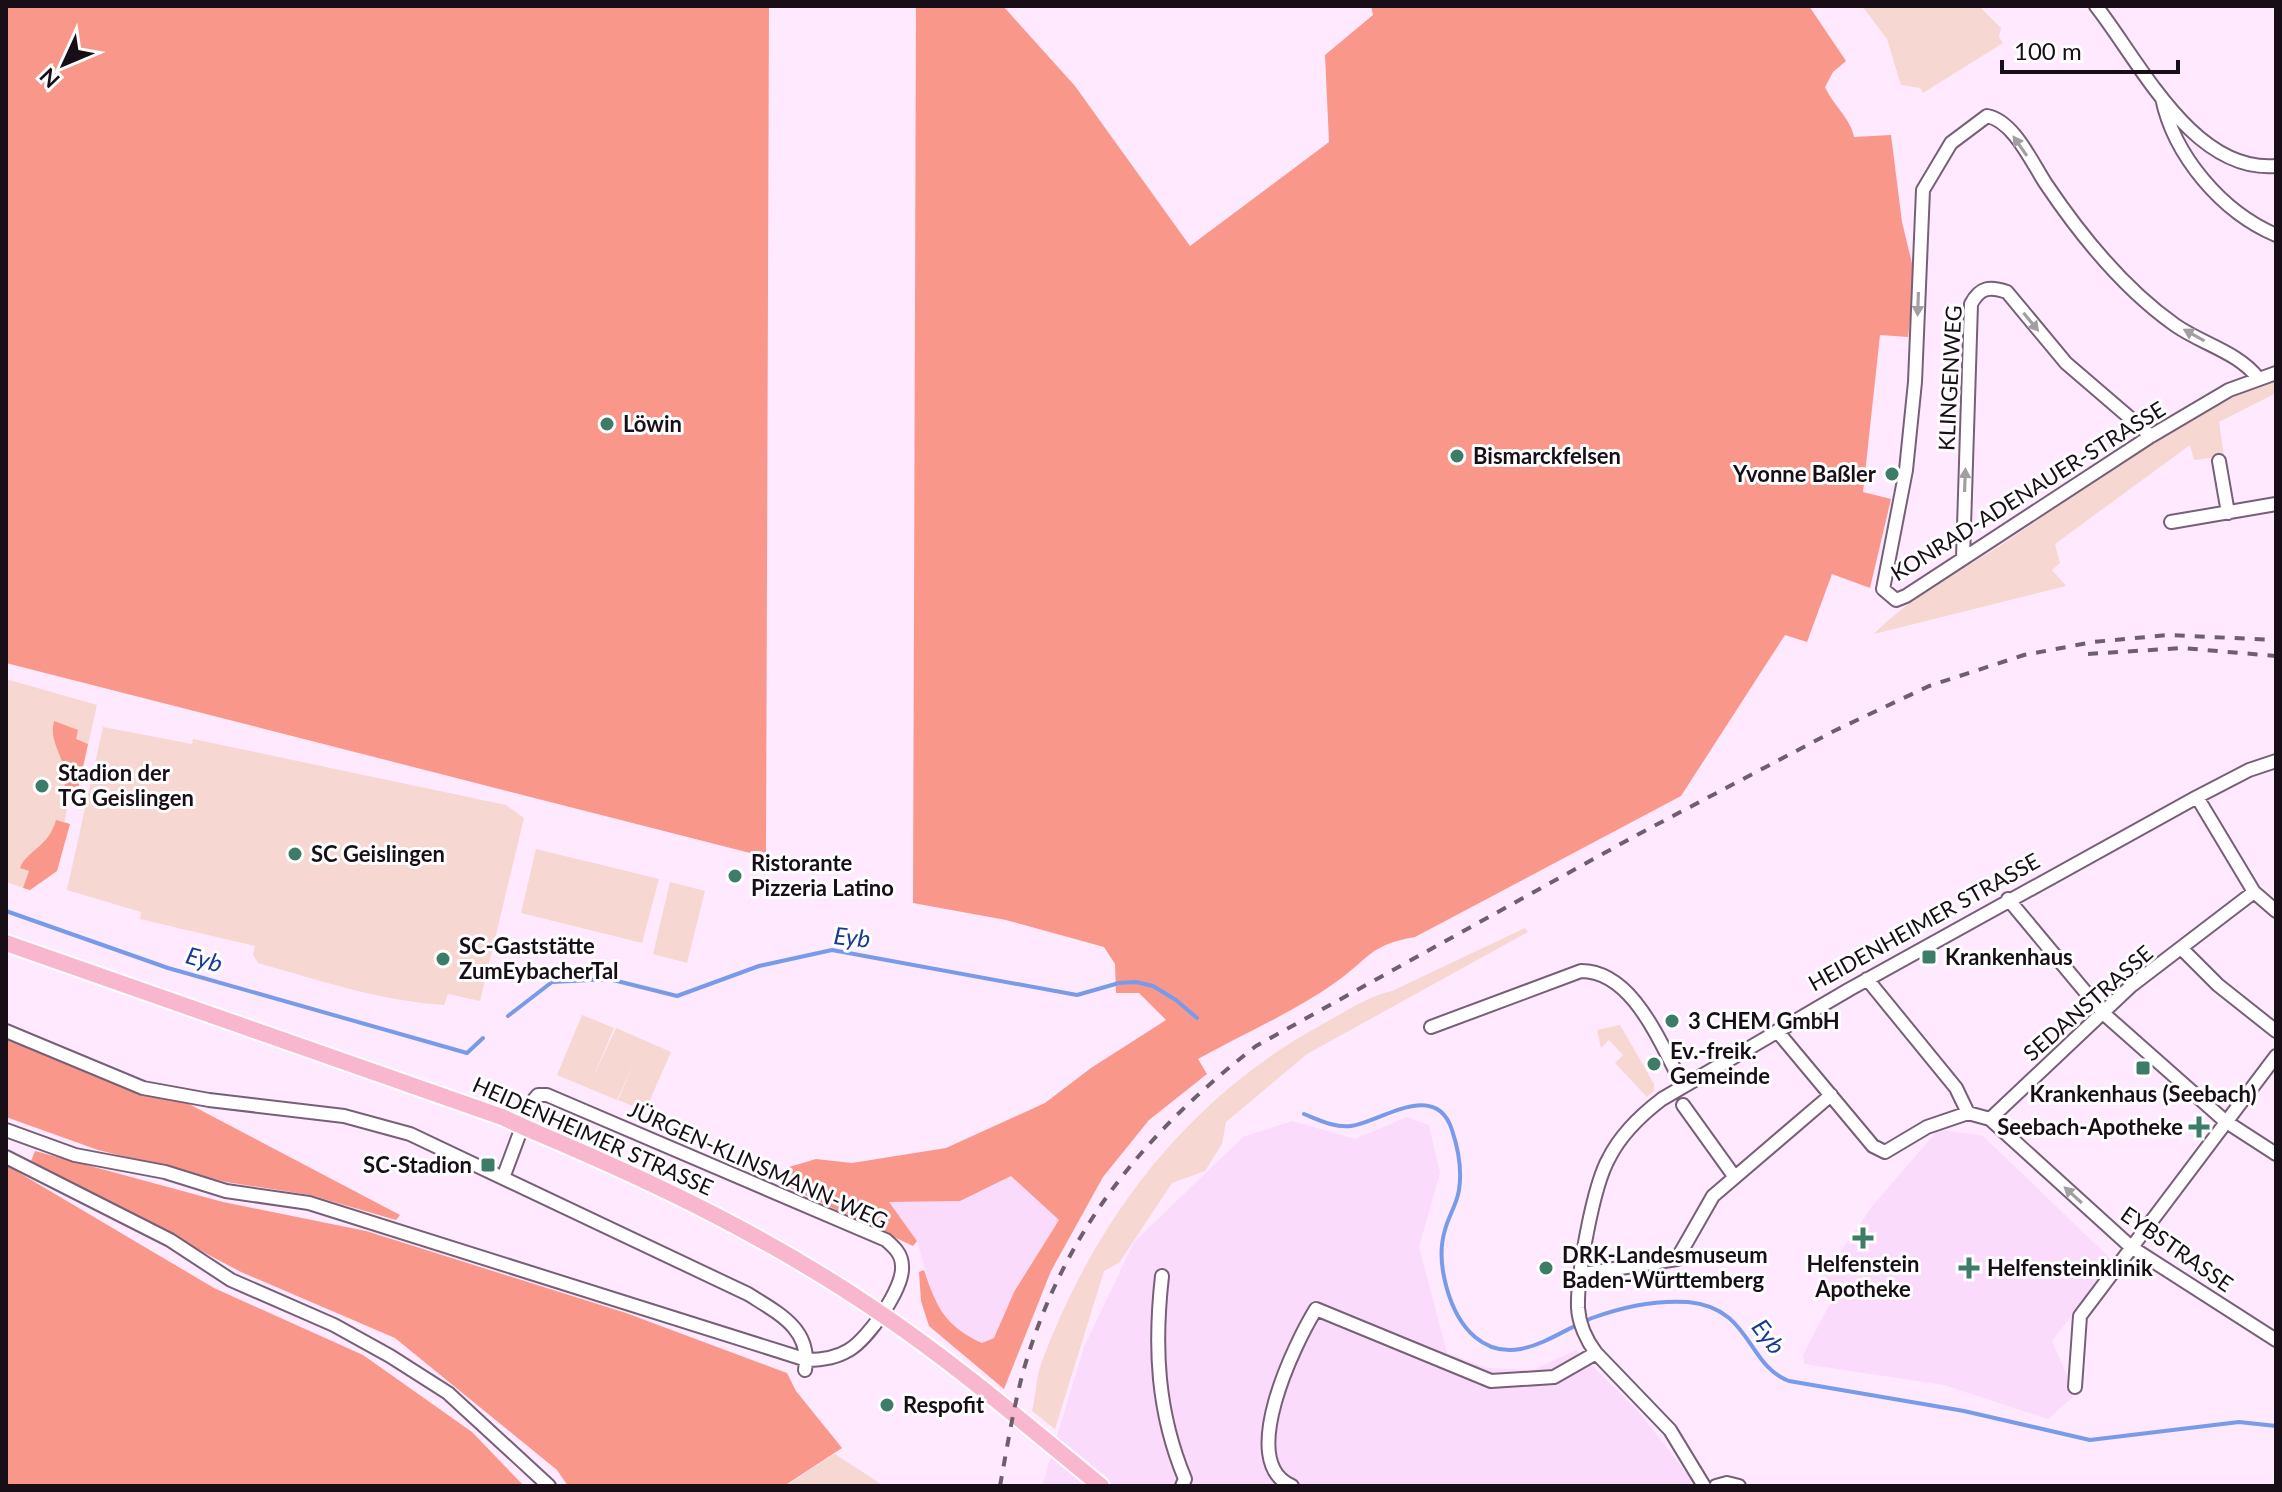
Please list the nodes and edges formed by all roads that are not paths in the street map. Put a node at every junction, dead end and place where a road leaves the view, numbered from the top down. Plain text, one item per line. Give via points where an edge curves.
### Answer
1 (2096, 6) edge
2 (2162, 97) junction
3 (2276, 166) edge
4 (2276, 235) edge
5 (2276, 373) edge
6 (2258, 378) junction
7 (2151, 436) junction
8 (2219, 461) dead end
9 (2276, 504) edge
10 (2228, 513) junction
11 (2171, 522) dead end
12 (1963, 558) junction
13 (2276, 761) edge
14 (2197, 797) junction
15 (2254, 892) junction
16 (2008, 899) junction
17 (2276, 911) edge
18 (6, 943) edge
19 (2182, 949) junction
20 (1867, 979) junction
21 (2103, 1013) junction
22 (1431, 1027) dead end
23 (6, 1031) edge
24 (1777, 1031) junction
25 (2276, 1031) edge
26 (2276, 1056) edge
27 (1683, 1085) junction
28 (1831, 1095) junction
29 (1683, 1105) dead end
30 (1968, 1113) junction
31 (1990, 1119) junction
32 (2225, 1121) junction
33 (6, 1130) edge
34 (2276, 1154) edge
35 (6, 1157) edge
36 (1734, 1176) junction
37 (503, 1178) junction
38 (2131, 1247) junction
39 (1583, 1274) junction
40 (1162, 1276) dead end
41 (882, 1314) junction
42 (2276, 1340) edge
43 (1596, 1353) junction
44 (806, 1365) junction
45 (2075, 1387) dead end
46 (549, 1486) edge
47 (1101, 1486) edge
48 (1182, 1486) edge
49 (1292, 1486) edge
50 (1704, 1486) edge
51 (1716, 1486) edge
52 (1739, 1486) edge

1 - 2 street
2 - 3 street via 2200,140 2239,163
2 - 4 street via 2173,133 2214,192 2245,220
5 - 6 street, KONRAD-ADENAUER-STRASSE
6 - 7 street, KONRAD-ADENAUER-STRASSE
6 -> 12 street, KONRAD-ADENAUER-STRASSE via 2248,365 2152,307 2071,221 2014,136 1997,118 1987,116 1951,143 1923,190 1914,396 1883,589 1896,600
7 - 12 street, KONRAD-ADENAUER-STRASSE
12 -> 7 street, KLINGENWEG via 1971,304 1981,290 2007,292 2066,363
8 - 10 street
9 - 10 street
10 - 11 street
13 - 14 street, HEIDENHEIMER STRASSE
14 - 15 street
14 - 16 street, HEIDENHEIMER STRASSE
15 - 17 street
15 - 19 street, SEDANSTRASSE
16 - 20 street, HEIDENHEIMER STRASSE
16 - 21 street
18 - 41 main road, HEIDENHEIMER STRASSE, bridge via 502,1117 708,1209
19 - 21 street, SEDANSTRASSE
19 - 25 street
20 - 24 street, HEIDENHEIMER STRASSE
20 - 30 street via 1956,1088
21 - 31 street, SEDANSTRASSE
21 - 32 street
22 - 27 street via 1581,971 1597,971 1643,1014
23 - 37 street via 143,1088 344,1116 410,1134
24 - 27 street, HEIDENHEIMER STRASSE
24 - 28 street
26 - 32 street
27 - 39 street, HEIDENHEIMER STRASSE via 1643,1113 1608,1159 1591,1211
28 - 30 street via 1873,1146 1885,1152 1927,1127
28 - 36 street
29 - 36 street
30 - 31 street, EYBSTRASSE
38 -> 31 street, EYBSTRASSE
32 - 34 street
32 - 38 street
33 - 44 street via 75,1155 165,1172 226,1191 309,1203
35 - 46 street via 170,1240 231,1280 390,1356 448,1393
36 - 39 street via 1713,1196 1677,1259
37 - 41 street, JÜRGEN-KLINSMANN-WEG via 526,1113 538,1095 547,1095 886,1240 898,1251 902,1266
37 - 44 street via 748,1294 798,1330
38 - 42 street, EYBSTRASSE
38 - 45 street via 2080,1316
39 - 43 street, HEIDENHEIMER STRASSE via 1578,1308 1586,1340
40 - 48 street via 1157,1342 1161,1403 1185,1479
41 - 44 street via 851,1350
41 - 47 main road, HEIDENHEIMER STRASSE
43 - 49 street via 1554,1377 1491,1381 1316,1309 1277,1386 1269,1442 1275,1472
43 - 50 street, HEIDENHEIMER STRASSE via 1670,1430
51 - 52 street

